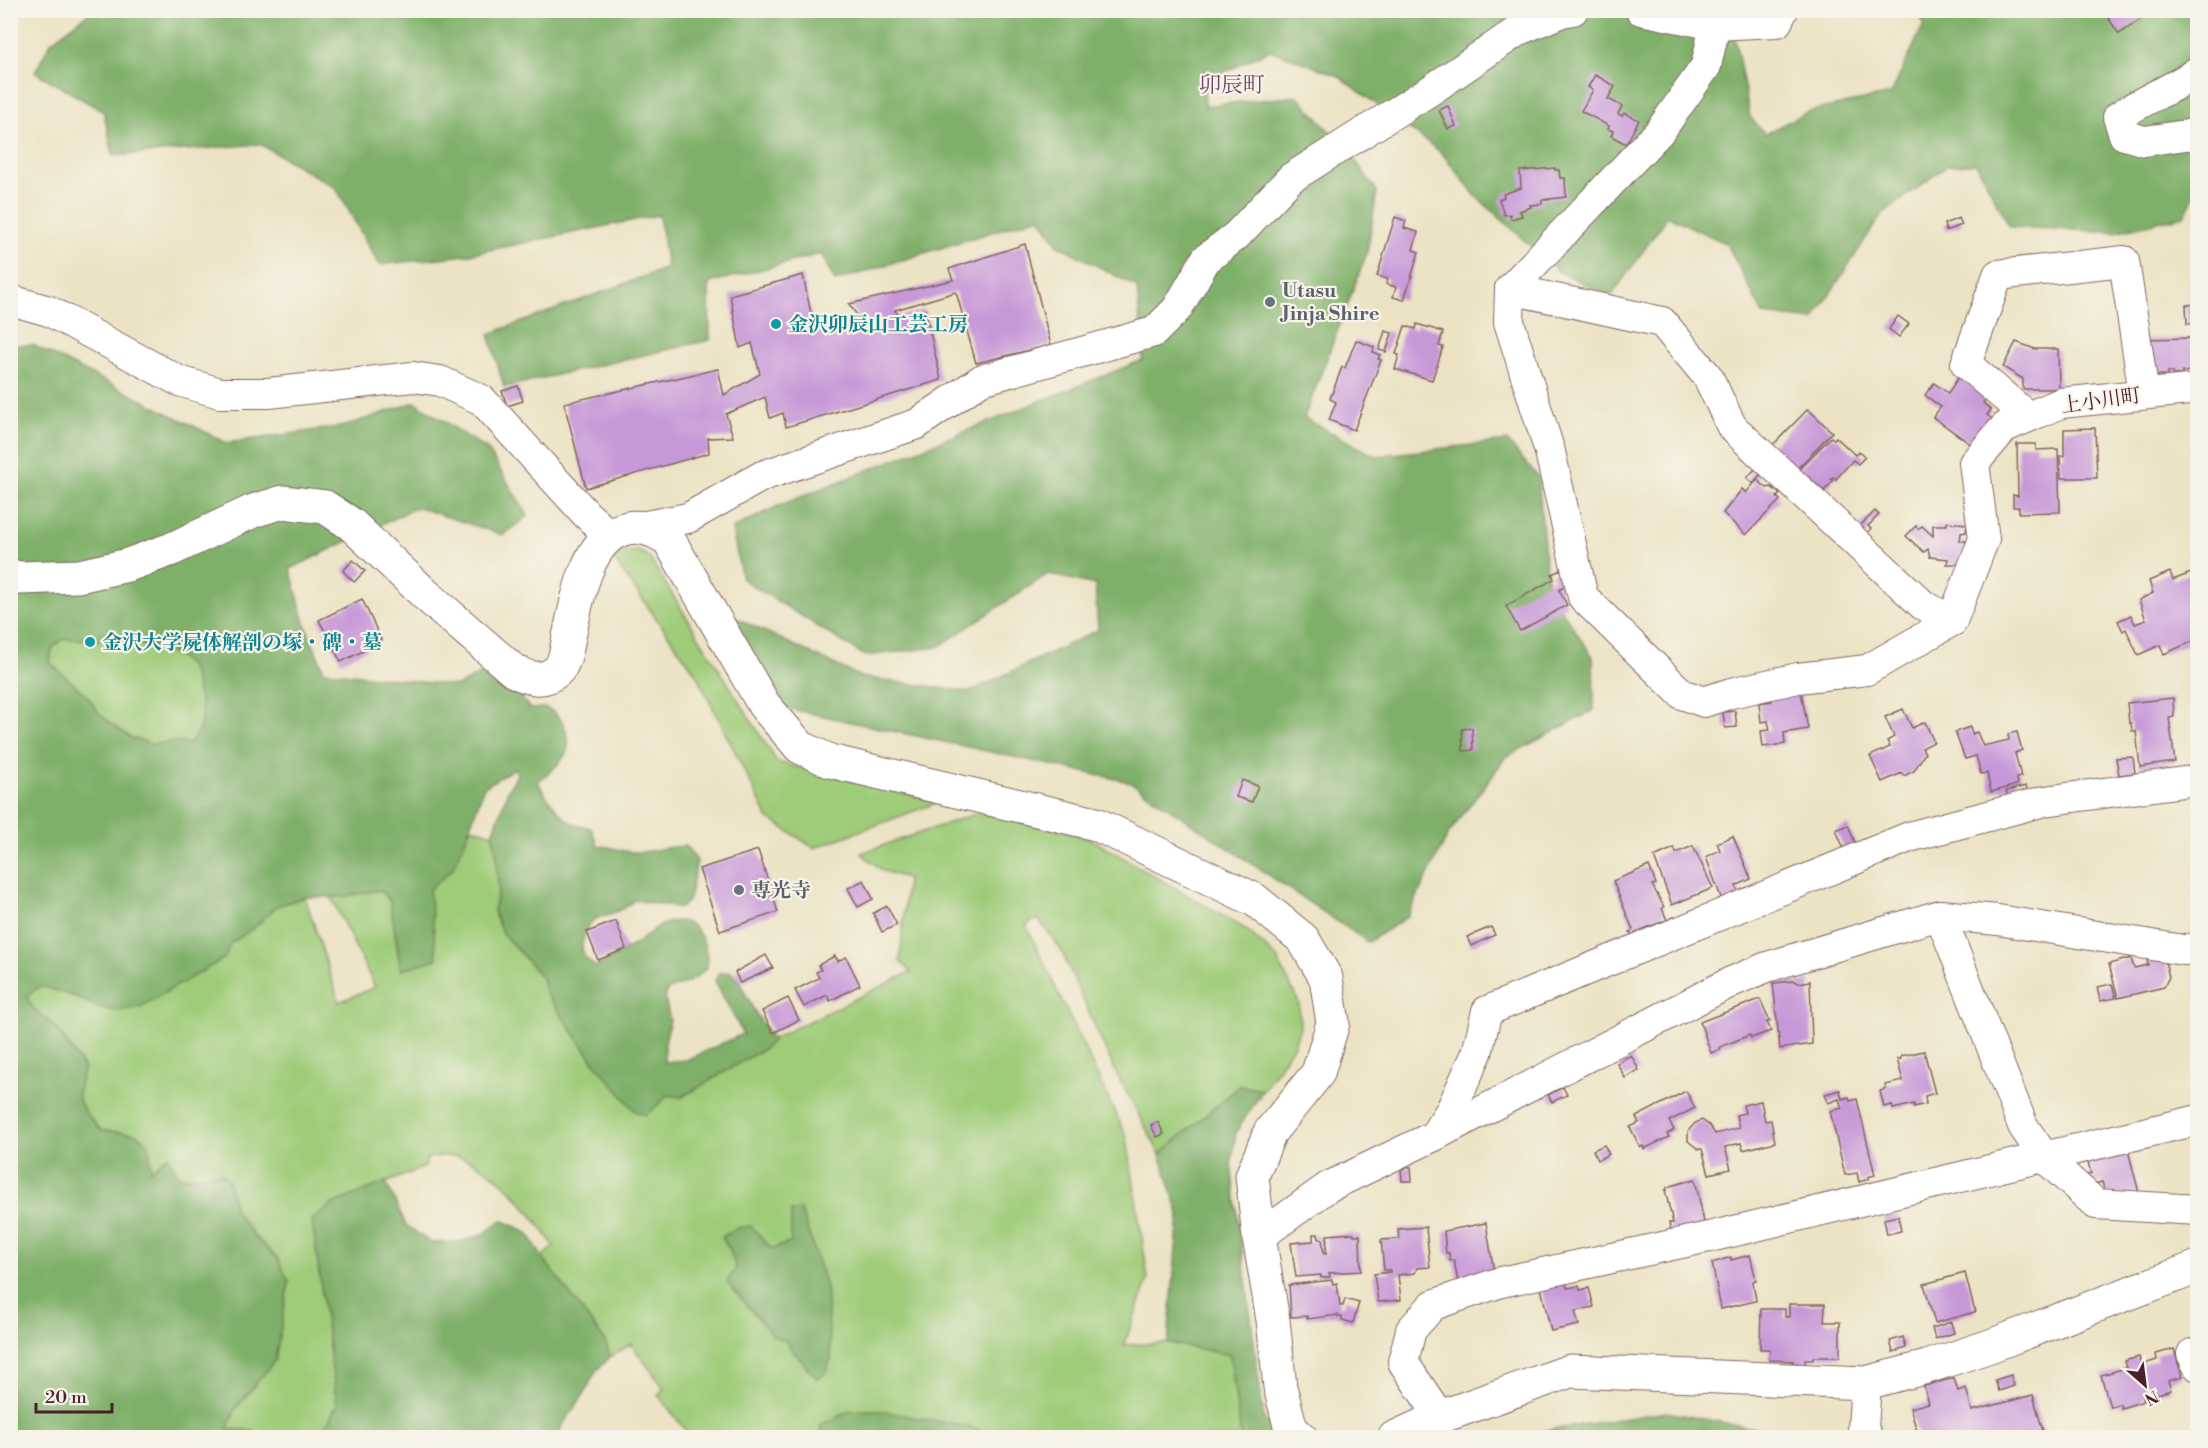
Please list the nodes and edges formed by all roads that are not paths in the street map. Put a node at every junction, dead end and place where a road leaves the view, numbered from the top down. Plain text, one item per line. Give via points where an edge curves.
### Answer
1 (1573, 10) edge
2 (1641, 10) edge
3 (1783, 10) edge
4 (1715, 25) junction
5 (2198, 71) edge
6 (2198, 138) edge
7 (1510, 289) junction
8 (10, 300) edge
9 (2198, 389) edge
10 (2144, 394) junction
11 (2028, 417) junction
12 (625, 531) junction
13 (10, 576) edge
14 (1952, 621) junction
15 (2198, 780) edge
16 (1940, 915) junction
17 (2198, 950) edge
18 (2198, 1120) edge
19 (1434, 1136) junction
20 (2044, 1158) junction
21 (2198, 1210) edge
22 (1259, 1237) junction
23 (2198, 1267) edge
24 (1866, 1383) junction
25 (1440, 1417) junction
26 (1301, 1437) edge
27 (1394, 1437) edge
28 (1868, 1437) edge

1 - 12 street via 1519,30 1291,178 1236,236 1206,258 1177,309 1154,332 981,380 916,424 762,476 688,518
2 - 4 street
3 - 4 street via 1777,22
4 - 7 street via 1706,66 1660,131
5 - 6 street via 2118,117 2124,135 2144,141 2193,134
7 - 14 street via 1662,322 1708,377 1732,427 1923,605
7 - 14 street via 1509,322 1550,452 1583,597 1682,694 1704,702 1798,678 1867,670
8 - 12 street via 49,310 179,381 220,393 269,393 413,377 440,381 482,400 586,514
9 - 10 street, 上小川町
10 - 11 street, 上小川町 via 2061,403
10 - 11 street via 2124,261 1998,274 1965,364
11 - 14 street, 上小川町 via 2005,427 1974,463 1984,539
12 - 13 street via 594,556 579,593 565,654 558,670 544,678 529,679 514,671 351,524 325,507 283,502 253,511 128,566 79,576
12 - 22 street via 656,531 669,540 764,705 801,747 830,761 1096,824 1255,900 1303,939 1326,978 1333,1023 1318,1073 1270,1132 1252,1176
15 - 19 street via 2045,801 1909,837 1487,1011 1477,1053 1451,1110
16 - 17 street
16 - 19 street via 1767,966
16 - 20 street via 2023,1126
18 - 20 street
19 - 22 street via 1328,1187
20 - 21 street via 2096,1204
20 - 25 street via 1501,1282 1432,1305 1411,1330 1403,1362
22 - 26 street via 1280,1387 1291,1429
23 - 24 street via 1990,1346 1927,1368
24 - 25 street via 1570,1371
24 - 28 street via 1863,1428
25 - 27 street

